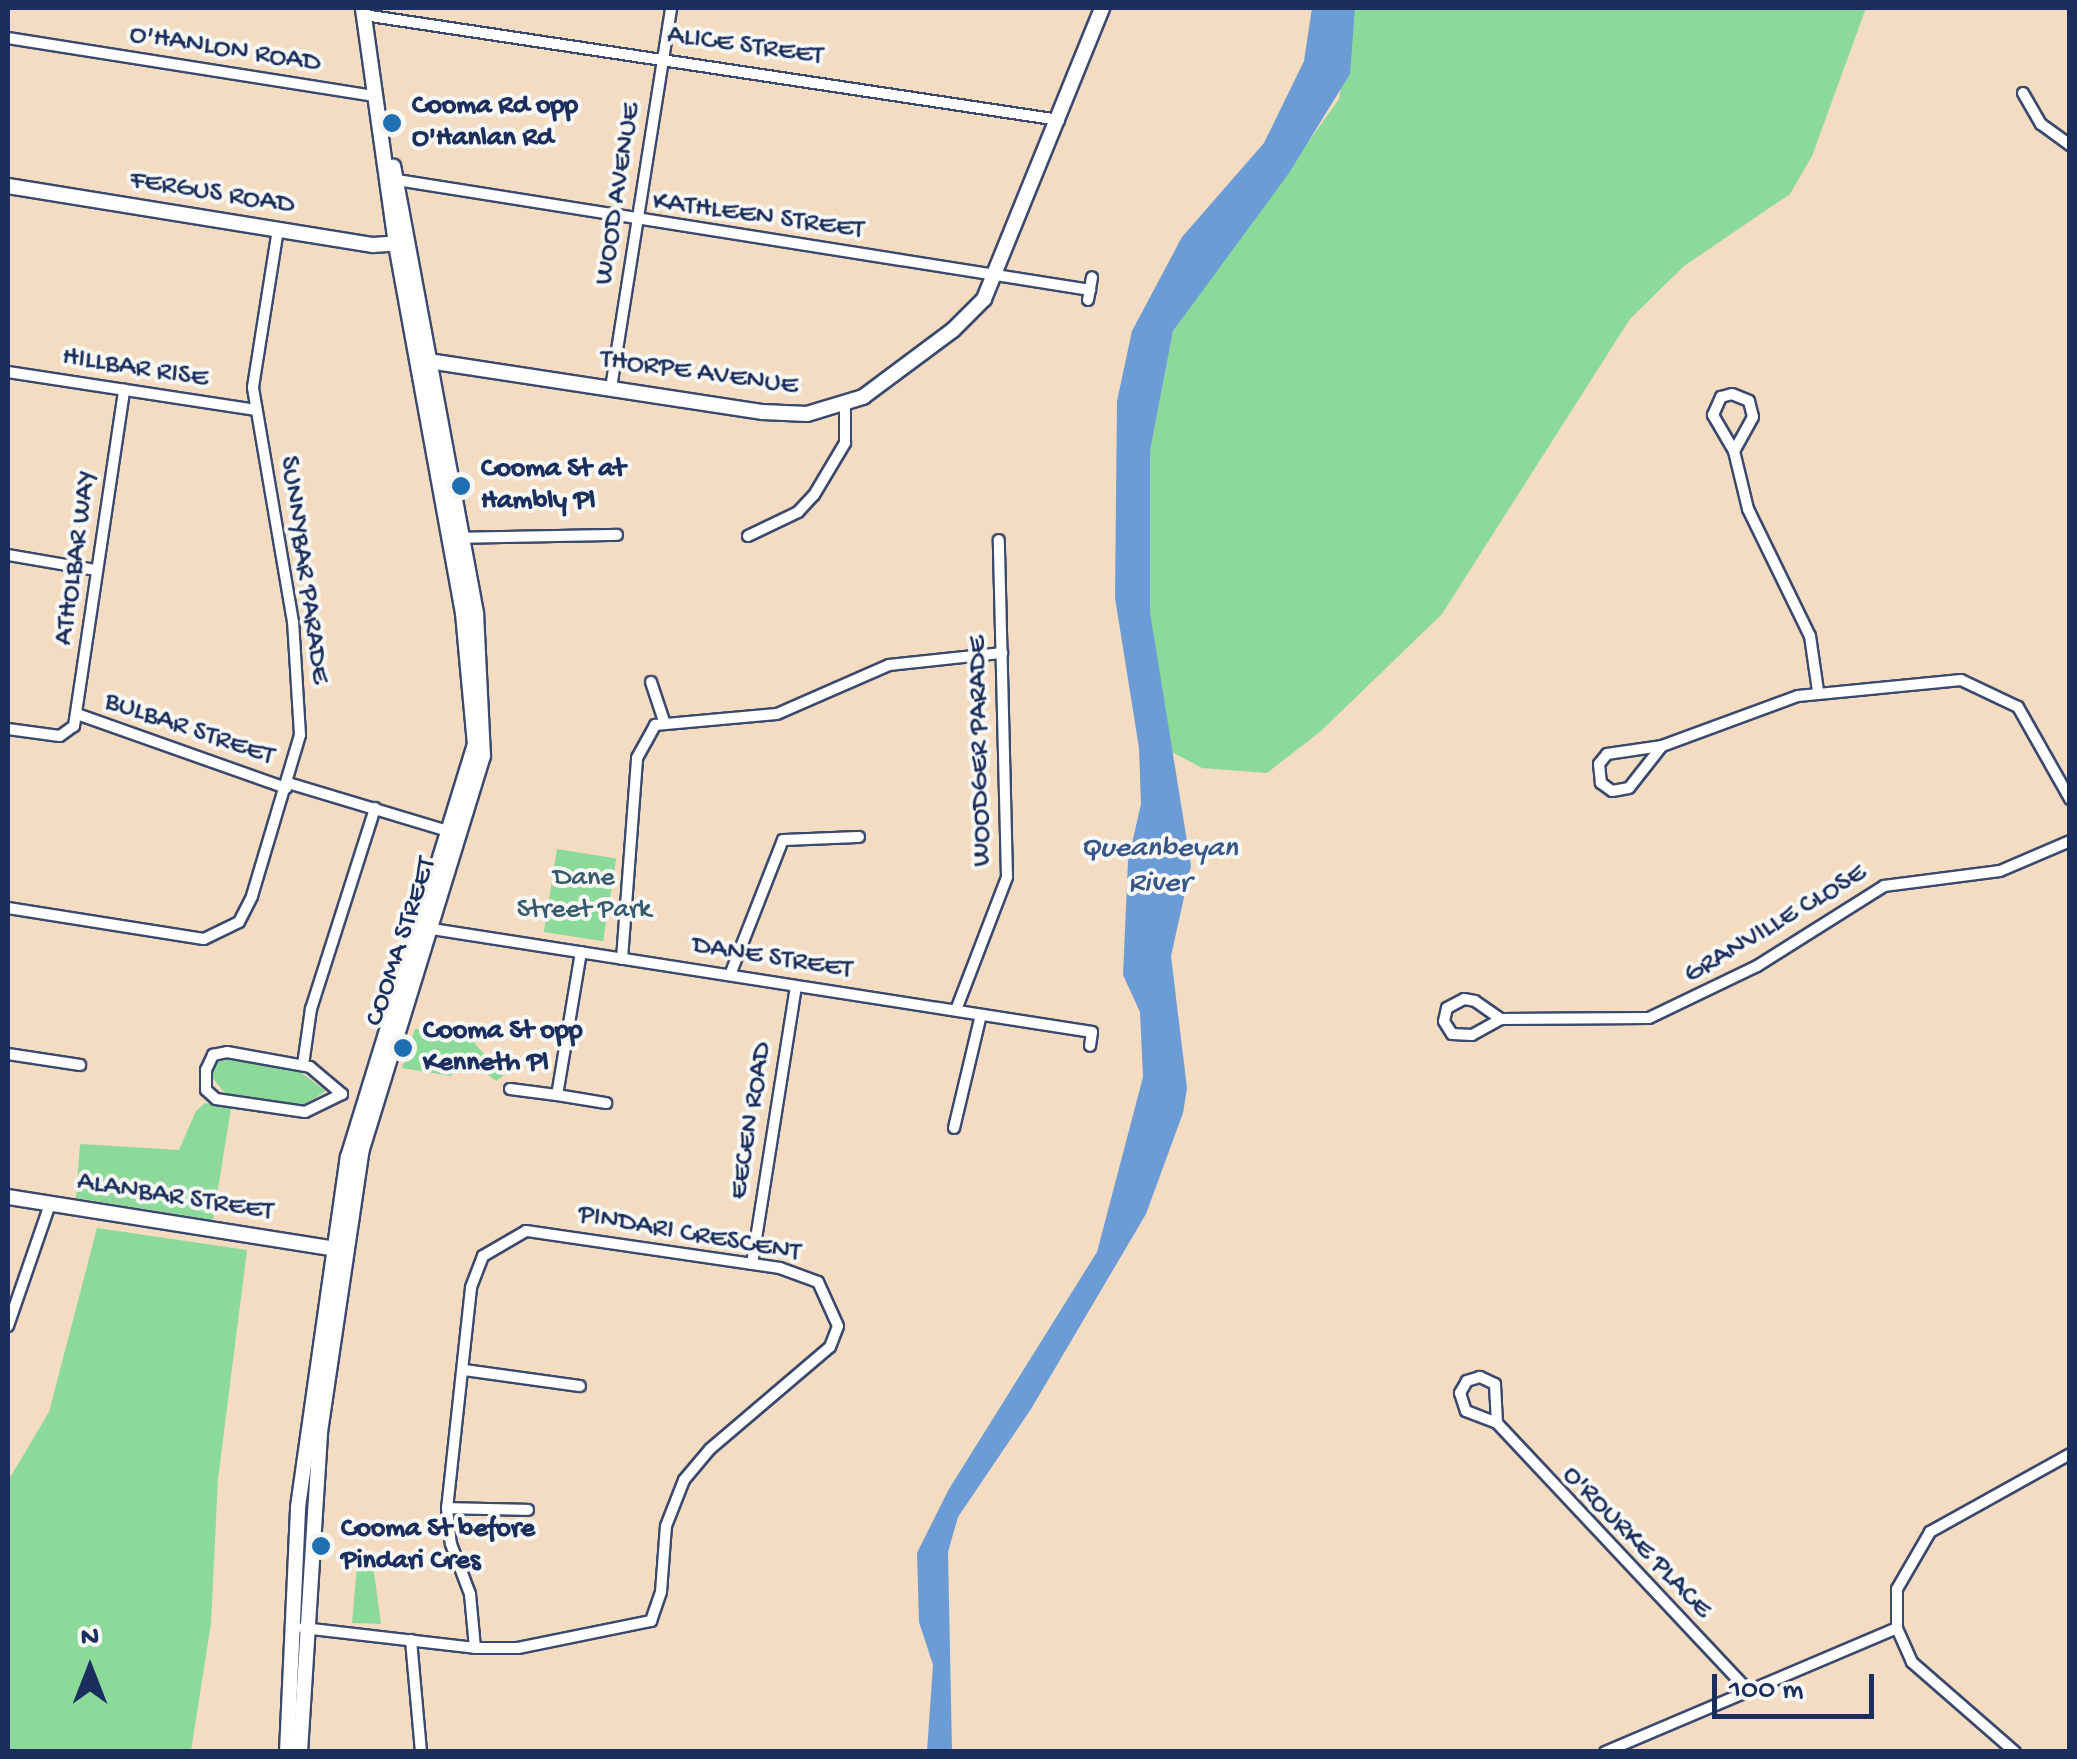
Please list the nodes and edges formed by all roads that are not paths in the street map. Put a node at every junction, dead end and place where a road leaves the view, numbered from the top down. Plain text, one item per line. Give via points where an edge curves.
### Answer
1 (671, 8) edge
2 (1102, 8) edge
3 (364, 11) edge
4 (8, 38) edge
5 (663, 58) junction
6 (2023, 94) dead end
7 (376, 96) junction
8 (1060, 120) junction
9 (2070, 146) edge
10 (387, 153) junction
11 (397, 180) junction
12 (8, 186) edge
13 (420, 189) junction
14 (400, 198) junction
15 (637, 222) junction
16 (278, 230) junction
17 (402, 243) junction
18 (997, 276) junction
19 (1092, 277) dead end
20 (422, 360) junction
21 (8, 372) edge
22 (612, 388) junction
23 (124, 390) junction
24 (845, 405) junction
25 (256, 410) junction
26 (1734, 450) junction
27 (617, 535) dead end
28 (748, 536) dead end
29 (456, 538) junction
30 (998, 540) dead end
31 (8, 555) edge
32 (96, 570) junction
33 (1002, 653) junction
34 (651, 682) dead end
35 (1818, 692) junction
36 (77, 714) junction
37 (664, 721) junction
38 (8, 729) edge
39 (1662, 746) junction
40 (1623, 752) junction
41 (1637, 777) junction
42 (287, 786) junction
43 (2070, 799) edge
44 (375, 808) junction
45 (455, 834) junction
46 (858, 836) dead end
47 (2070, 841) edge
48 (438, 862) junction
49 (8, 908) edge
50 (432, 929) junction
51 (582, 952) junction
52 (622, 959) junction
53 (730, 975) junction
54 (399, 983) junction
55 (796, 986) junction
56 (956, 1010) junction
57 (981, 1015) junction
58 (1502, 1019) junction
59 (1090, 1046) dead end
60 (8, 1054) edge
61 (303, 1064) junction
62 (80, 1065) dead end
63 (510, 1089) dead end
64 (342, 1094) junction
65 (557, 1095) junction
66 (370, 1103) junction
67 (606, 1103) dead end
68 (954, 1128) dead end
69 (8, 1197) edge
70 (50, 1204) junction
71 (341, 1250) junction
72 (752, 1264) junction
73 (8, 1326) edge
74 (464, 1370) junction
75 (580, 1386) dead end
76 (1498, 1423) junction
77 (2070, 1454) edge
78 (448, 1508) junction
79 (528, 1510) dead end
80 (300, 1628) junction
81 (1897, 1628) junction
82 (411, 1640) junction
83 (475, 1648) junction
84 (1747, 1690) junction
85 (286, 1752) edge
86 (300, 1752) edge
87 (421, 1752) edge
88 (1605, 1752) edge
89 (2015, 1752) edge

1 - 5 street, WOOD AVENUE
2 - 8 main road, THORPE AVENUE
3 - 5 street, ALICE STREET
3 - 7 main road, COOMA STREET
4 - 7 street, O'HANLON ROAD
5 - 8 street, ALICE STREET
5 - 15 street, WOOD AVENUE
6 - 9 street via 2041,124
7 - 10 main road, COOMA STREET
8 - 18 main road, THORPE AVENUE
10 - 11 main road, COOMA STREET
10 - 17 main road, COOMA STREET
11 - 13 street, KATHLEEN STREET
11 - 14 main road, COOMA STREET
12 - 16 main road, FERGUS ROAD
13 - 14 street
13 - 15 street, KATHLEEN STREET
14 - 17 main road, COOMA STREET
15 - 18 street, KATHLEEN STREET
15 - 22 street, WOOD AVENUE
16 - 17 main road, FERGUS ROAD
16 - 25 street, SUNNYBAR PARADE via 253,386
17 - 20 main road, COOMA STREET
18 - 19 street, KATHLEEN STREET via 1089,295
18 - 24 main road, THORPE AVENUE via 970,317
20 - 22 main road, THORPE AVENUE
20 - 29 main road, COOMA STREET
21 - 23 street, HILLBAR RISE
22 - 24 main road, THORPE AVENUE via 774,413
23 - 25 street, HILLBAR RISE
23 - 32 street, ATHOLBAR WAY
24 - 28 street via 845,443 821,486 798,512
25 - 42 street, SUNNYBAR PARADE via 300,696 300,735
26 - 26 street via 1713,415 1732,394 1753,408 1751,426
26 - 35 street via 1748,509 1810,636
27 - 29 street
29 - 45 main road, COOMA STREET via 476,612 484,739
30 - 33 street, WOODGER PARADE
31 - 32 street
32 - 36 street, ATHOLBAR WAY
33 - 37 street via 898,663 777,714
33 - 56 street, WOODGER PARADE via 1007,878
34 - 37 street
35 - 39 street
35 - 43 street via 1938,679 1985,686 2030,721
36 - 38 street, ATHOLBAR WAY via 71,732
36 - 42 street, BULBAR STREET
37 - 52 street via 646,734 636,758
39 - 40 street
39 - 41 street
40 - 41 street via 1634,760
40 - 41 street via 1602,758 1601,783 1622,791
42 - 44 street, BULBAR STREET
42 - 49 street, SUNNYBAR PARADE via 246,910 228,930 204,939
44 - 45 street, BULBAR STREET
44 - 61 street via 311,1009
45 - 48 main road, COOMA STREET
45 - 50 main road, COOMA STREET
46 - 53 street via 782,840
47 - 58 street, GRANVILLE CLOSE via 2000,871 1884,886 1756,966 1649,1018
48 - 50 main road
48 - 54 main road, COOMA STREET
50 - 51 street, DANE STREET
50 - 54 main road via 419,936
50 - 66 main road, COOMA STREET
51 - 52 street, DANE STREET
51 - 65 street
52 - 53 street, DANE STREET
53 - 55 street, DANE STREET
54 - 66 main road, COOMA STREET
55 - 56 street, DANE STREET
55 - 72 street, EECEN ROAD
56 - 57 street, DANE STREET
57 - 59 street, DANE STREET via 1092,1032
57 - 68 street
58 - 58 street, GRANVILLE CLOSE via 1462,1036 1444,1021 1447,1008 1464,999
60 - 62 street
61 - 64 street
61 - 64 street via 220,1052 208,1063 206,1088 224,1101 298,1112
63 - 65 street
64 - 66 street
65 - 67 street
66 - 71 main road, COOMA STREET
69 - 70 main road, ALANBAR STREET
70 - 71 main road, ALANBAR STREET
70 - 73 street
71 - 80 main road, COOMA STREET via 302,1472
72 - 74 street, PINDARI CRESCENT via 526,1232 494,1247 476,1268
72 - 83 street, PINDARI CRESCENT via 818,1282 838,1326 830,1347 710,1449 684,1480 666,1526 661,1592 651,1621 518,1648
74 - 75 street
74 - 78 street, PINDARI CRESCENT
76 - 76 street, O'ROURKE PLACE via 1462,1405 1467,1381 1480,1377 1495,1384
76 - 84 street, O'ROURKE PLACE
77 - 81 street via 1930,1532 1897,1588
78 - 79 street
78 - 83 street, PINDARI CRESCENT via 451,1544 470,1594
80 - 82 street, PINDARI CRESCENT
80 - 85 main road, COOMA STREET
80 - 86 main road, COOMA STREET
81 - 84 street
81 - 89 street via 1923,1676
82 - 83 street, PINDARI CRESCENT
82 - 87 street
84 - 88 street

